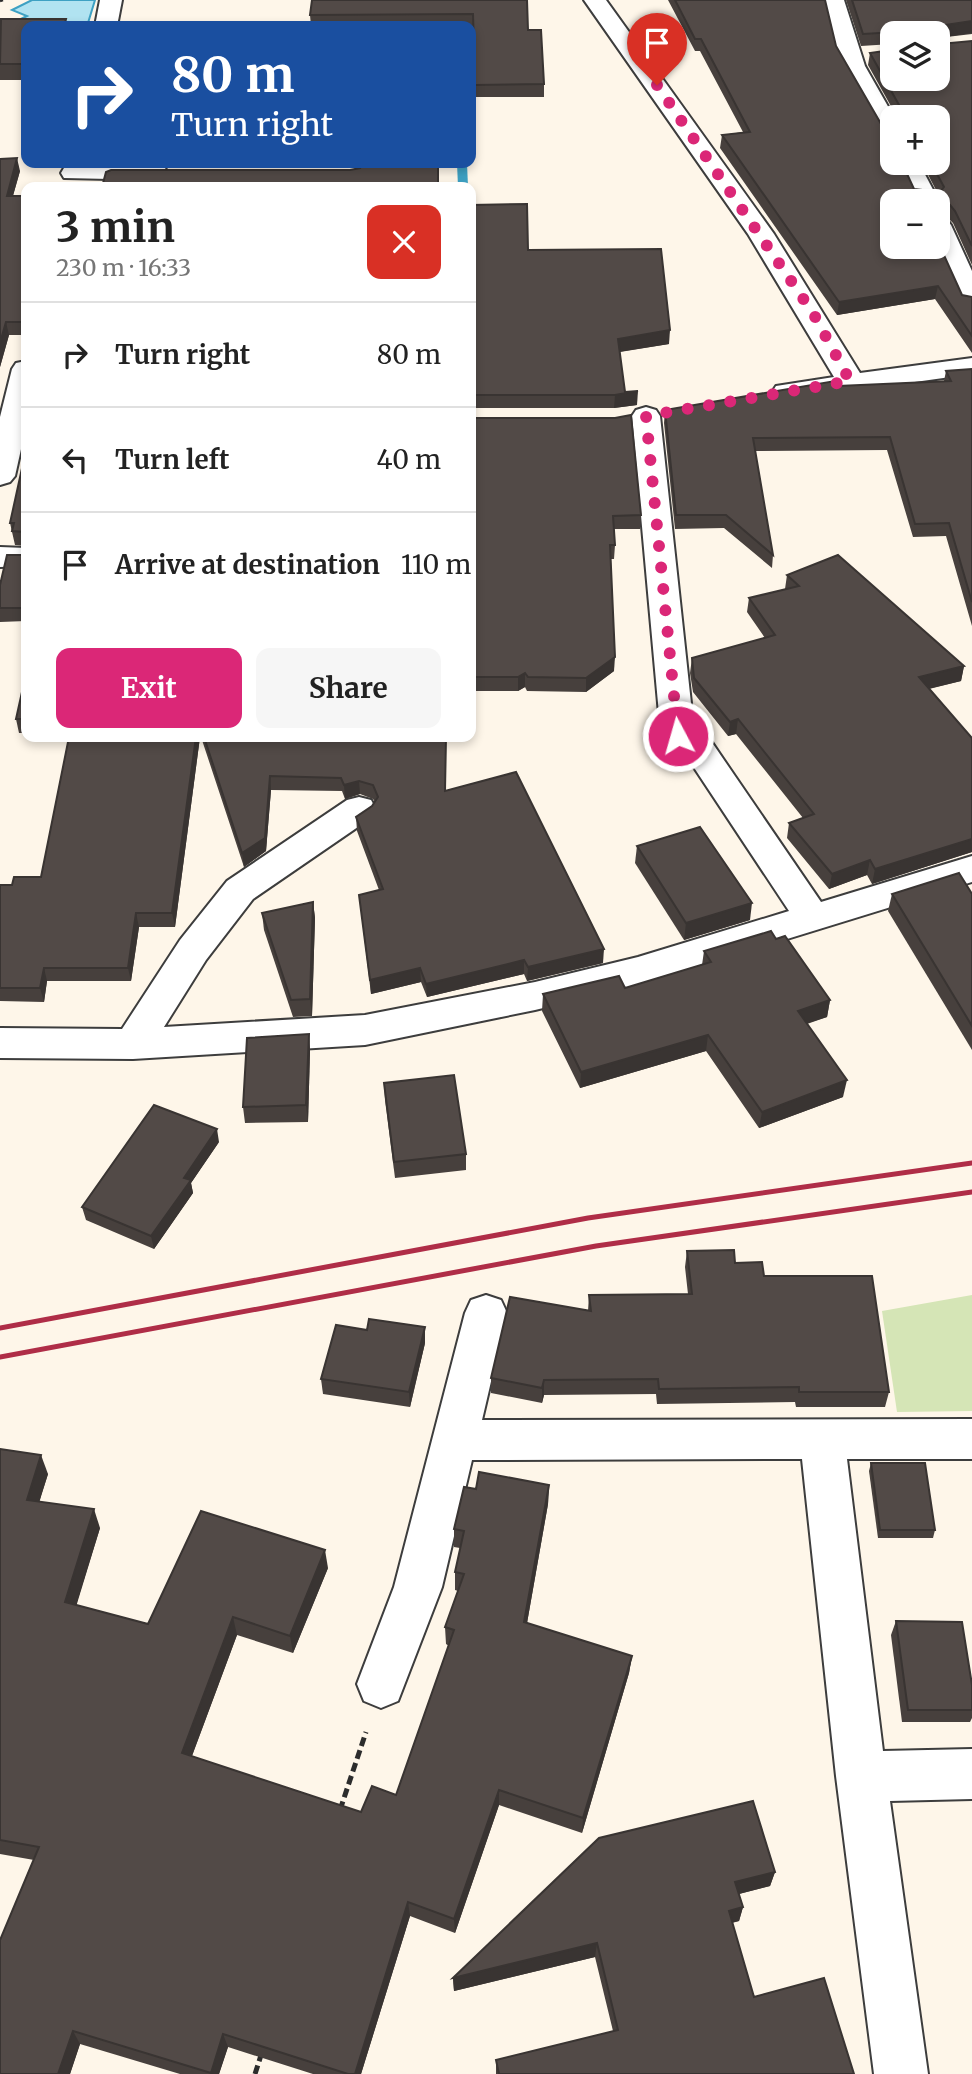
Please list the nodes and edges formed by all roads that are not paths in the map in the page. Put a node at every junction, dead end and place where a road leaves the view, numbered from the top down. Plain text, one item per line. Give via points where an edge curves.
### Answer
1 (111, 0) edge
2 (595, 0) edge
3 (834, 0) edge
4 (107, 21) edge
5 (880, 105) edge
6 (184, 173) edge
7 (72, 174) edge
8 (950, 252) edge
9 (972, 301) edge
10 (972, 366) edge
11 (850, 381) junction
12 (21, 388) edge
13 (755, 398) edge
14 (648, 416) dead end
15 (13, 419) edge
16 (0, 476) edge
17 (21, 556) edge
18 (0, 557) edge
19 (359, 810) dead end
20 (972, 869) edge
21 (813, 919) junction
22 (0, 1043) edge
23 (133, 1044) junction
24 (486, 1313) dead end
25 (972, 1439) edge
26 (457, 1440) junction
27 (822, 1440) junction
28 (381, 1684) road end
29 (972, 1774) edge
30 (861, 1776) junction
31 (901, 2074) edge

1 - 4 street
2 - 11 street via 813,313
3 - 5 street
6 - 7 street
8 - 9 street
10 - 11 street
11 - 13 street
12 - 15 street
14 - 21 street via 678,736 699,750
15 - 16 street
17 - 18 street
19 - 23 street via 240,890 192,950
20 - 21 street
21 - 23 street via 638,971 365,1030
22 - 23 street
24 - 26 street
25 - 27 street
26 - 27 street
26 - 28 street via 418,1587
27 - 30 street
29 - 30 street
30 - 31 street

